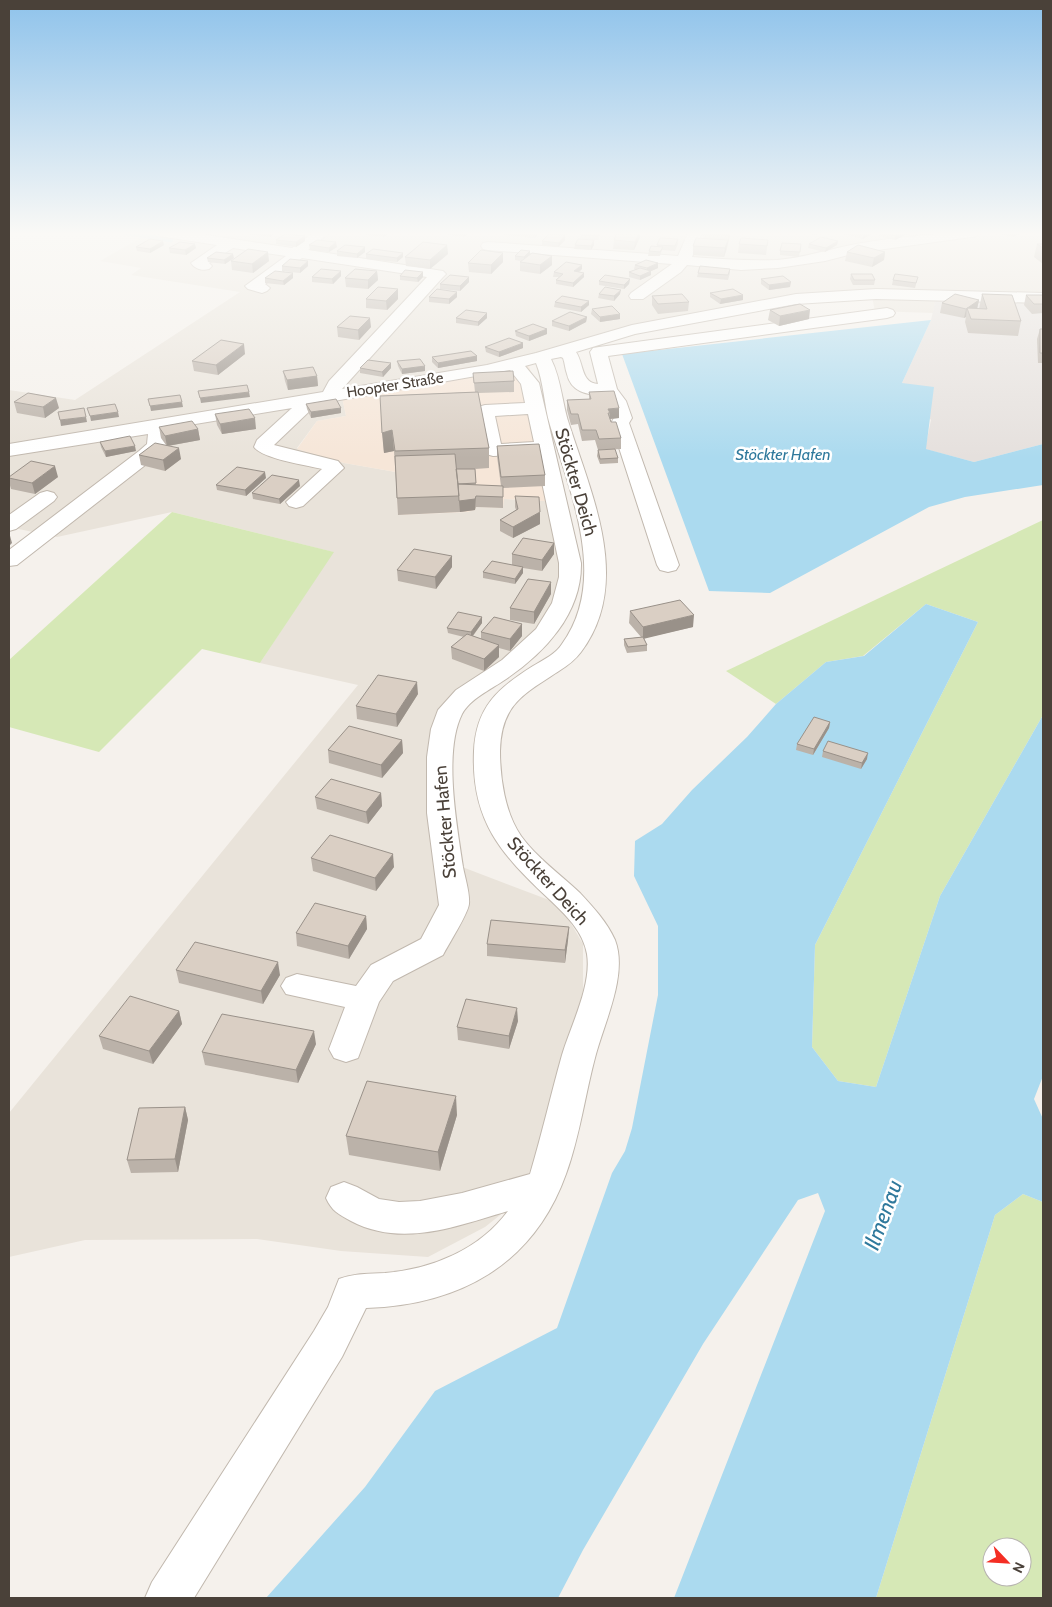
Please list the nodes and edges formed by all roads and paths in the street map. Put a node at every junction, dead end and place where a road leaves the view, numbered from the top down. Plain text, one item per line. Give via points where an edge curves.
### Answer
1 (406, 308) edge
2 (746, 308) edge
3 (887, 313) dead end
4 (552, 353) junction
5 (514, 364) junction
6 (456, 376) junction
7 (608, 390) junction
8 (331, 395) junction
9 (312, 399) junction
10 (471, 403) junction
11 (536, 408) junction
12 (152, 426) junction
13 (544, 448) junction
14 (9, 450) edge
15 (47, 497) dead end
16 (296, 502) dead end
17 (9, 526) edge
18 (9, 560) edge
19 (668, 565) dead end
20 (297, 986) dead end
21 (364, 999) junction
22 (346, 1049) dead end
23 (544, 1186) junction
24 (344, 1198) dead end
25 (168, 1598) edge

1 - 8 street via 335,385
2 - 4 street, Hoopter Straße via 640,328
3 - 7 street via 599,352
4 - 5 street, Hoopter Straße
4 - 7 street via 569,353 580,385
4 - 23 street, Stöckter Deich via 549,376 592,534 596,577 592,604 571,650 510,693 496,708 488,730 487,771 496,809 508,839 523,858 587,920 603,955 594,1008
5 - 6 street, Hoopter Straße
5 - 11 street, Stöckter Hafen via 530,383
6 - 8 street, Hoopter Straße
6 - 10 street
7 - 19 street via 623,418 620,423
8 - 9 street, Hoopter Straße
9 - 12 street, Hoopter Straße
9 - 16 street via 264,444 267,449 334,468
10 - 11 street
10 - 13 street via 493,450
11 - 13 street, Stöckter Hafen
12 - 14 street, Hoopter Straße
12 - 18 street via 158,433 156,446
13 - 21 street, Stöckter Hafen via 570,563 563,603 546,633 511,665 465,695 451,710 440,757 441,813 454,905 432,948 382,973
15 - 17 street
20 - 21 street
21 - 22 street
23 - 24 street via 416,1219 377,1215
23 - 25 street, Stöckter Deich via 524,1222 497,1250 464,1271 436,1282 405,1288 380,1292 353,1291 328,1344

